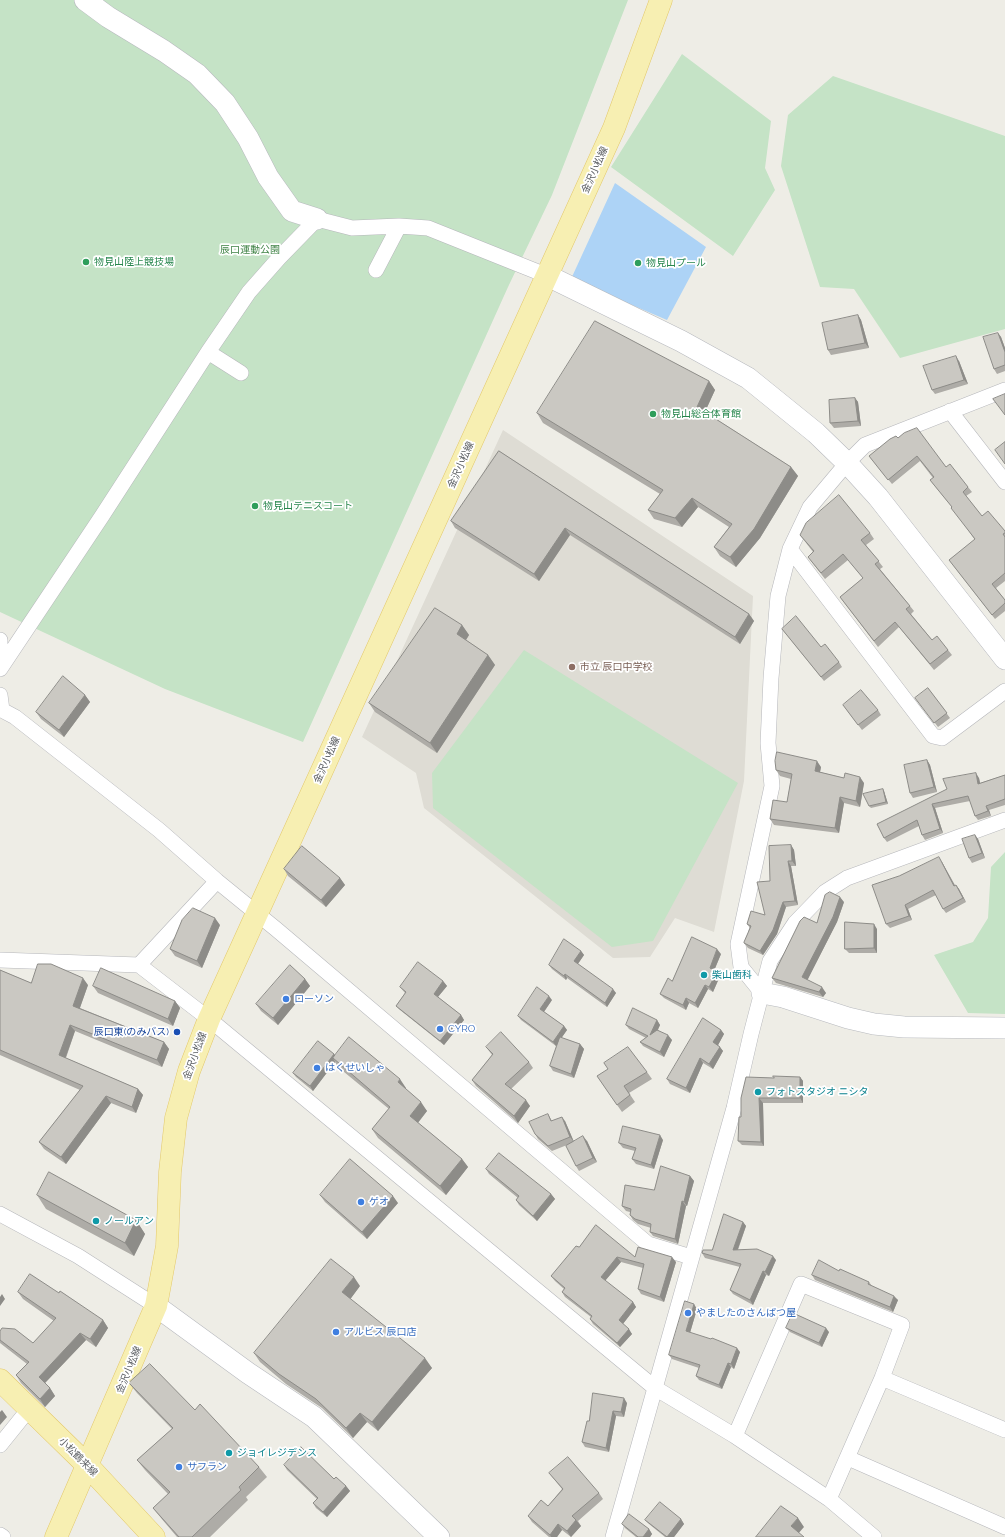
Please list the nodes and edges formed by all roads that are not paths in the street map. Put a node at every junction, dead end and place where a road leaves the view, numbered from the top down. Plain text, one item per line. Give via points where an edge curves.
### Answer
1 (85, 0) edge
2 (661, 0) edge
3 (317, 219) junction
4 (400, 226) junction
5 (376, 270) dead end
6 (548, 276) junction
7 (208, 352) junction
8 (241, 372) dead end
9 (1005, 390) edge
10 (950, 411) junction
11 (847, 463) junction
12 (1005, 482) edge
13 (790, 549) junction
14 (0, 640) edge
15 (0, 649) edge
16 (1005, 659) edge
17 (0, 669) edge
18 (1005, 691) edge
19 (0, 695) edge
20 (1, 712) edge
21 (1005, 820) edge
22 (217, 881) junction
23 (257, 914) junction
24 (0, 960) edge
25 (139, 965) junction
26 (762, 993) junction
27 (209, 1019) junction
28 (1005, 1028) edge
29 (0, 1214) edge
30 (691, 1257) junction
31 (156, 1306) junction
32 (882, 1378) junction
33 (0, 1380) edge
34 (655, 1388) junction
35 (29, 1410) junction
36 (1005, 1430) edge
37 (735, 1436) junction
38 (0, 1445) edge
39 (848, 1458) junction
40 (88, 1466) junction
41 (829, 1499) junction
42 (1005, 1527) edge
43 (0, 1535) edge
44 (3, 1537) edge
45 (56, 1537) edge
46 (154, 1537) edge
47 (439, 1537) edge
48 (613, 1537) edge
49 (874, 1537) edge

1 - 3 street via 197,74 226,103 268,177 292,211
2 - 6 main road, 金沢小松線 via 614,128
3 - 4 street via 352,228
3 - 7 street via 249,292
4 - 5 street
4 - 6 street via 428,228
6 - 11 street via 681,340 748,378 816,433
6 - 23 main road, 金沢小松線
7 - 8 street
7 - 17 street
9 - 10 street
10 - 11 street via 865,445
10 - 12 street
11 - 13 street via 810,507
11 - 16 street via 878,497
13 - 18 street via 933,736 942,738
13 - 26 street via 778,596 771,678 768,743 772,786 738,944 742,967
14 - 15 street
19 - 20 street
20 - 22 street via 15,717 153,825
21 - 26 street via 847,878 825,892 795,923 770,961
22 - 23 street
22 - 25 street
23 - 27 main road, 金沢小松線
23 - 30 street via 648,1244
24 - 25 street
25 - 27 street
26 - 28 street via 874,1024 904,1027
26 - 30 street via 734,1108
27 - 31 main road, 金沢小松線 via 189,1071 176,1118 170,1172 167,1246
27 - 34 street
29 - 31 street via 78,1256
30 - 34 street
31 - 40 main road, 金沢小松線
31 - 47 street via 314,1417
32 - 36 street
32 - 37 street via 902,1325 801,1284
32 - 39 street
33 - 35 main road, 小松鶴来線
34 - 37 street
34 - 48 street
35 - 38 street
35 - 40 main road, 小松鶴来線
37 - 41 street
39 - 41 street
39 - 42 street
40 - 45 main road, 金沢小松線
40 - 46 main road, 小松鶴来線
41 - 49 street
43 - 44 street

